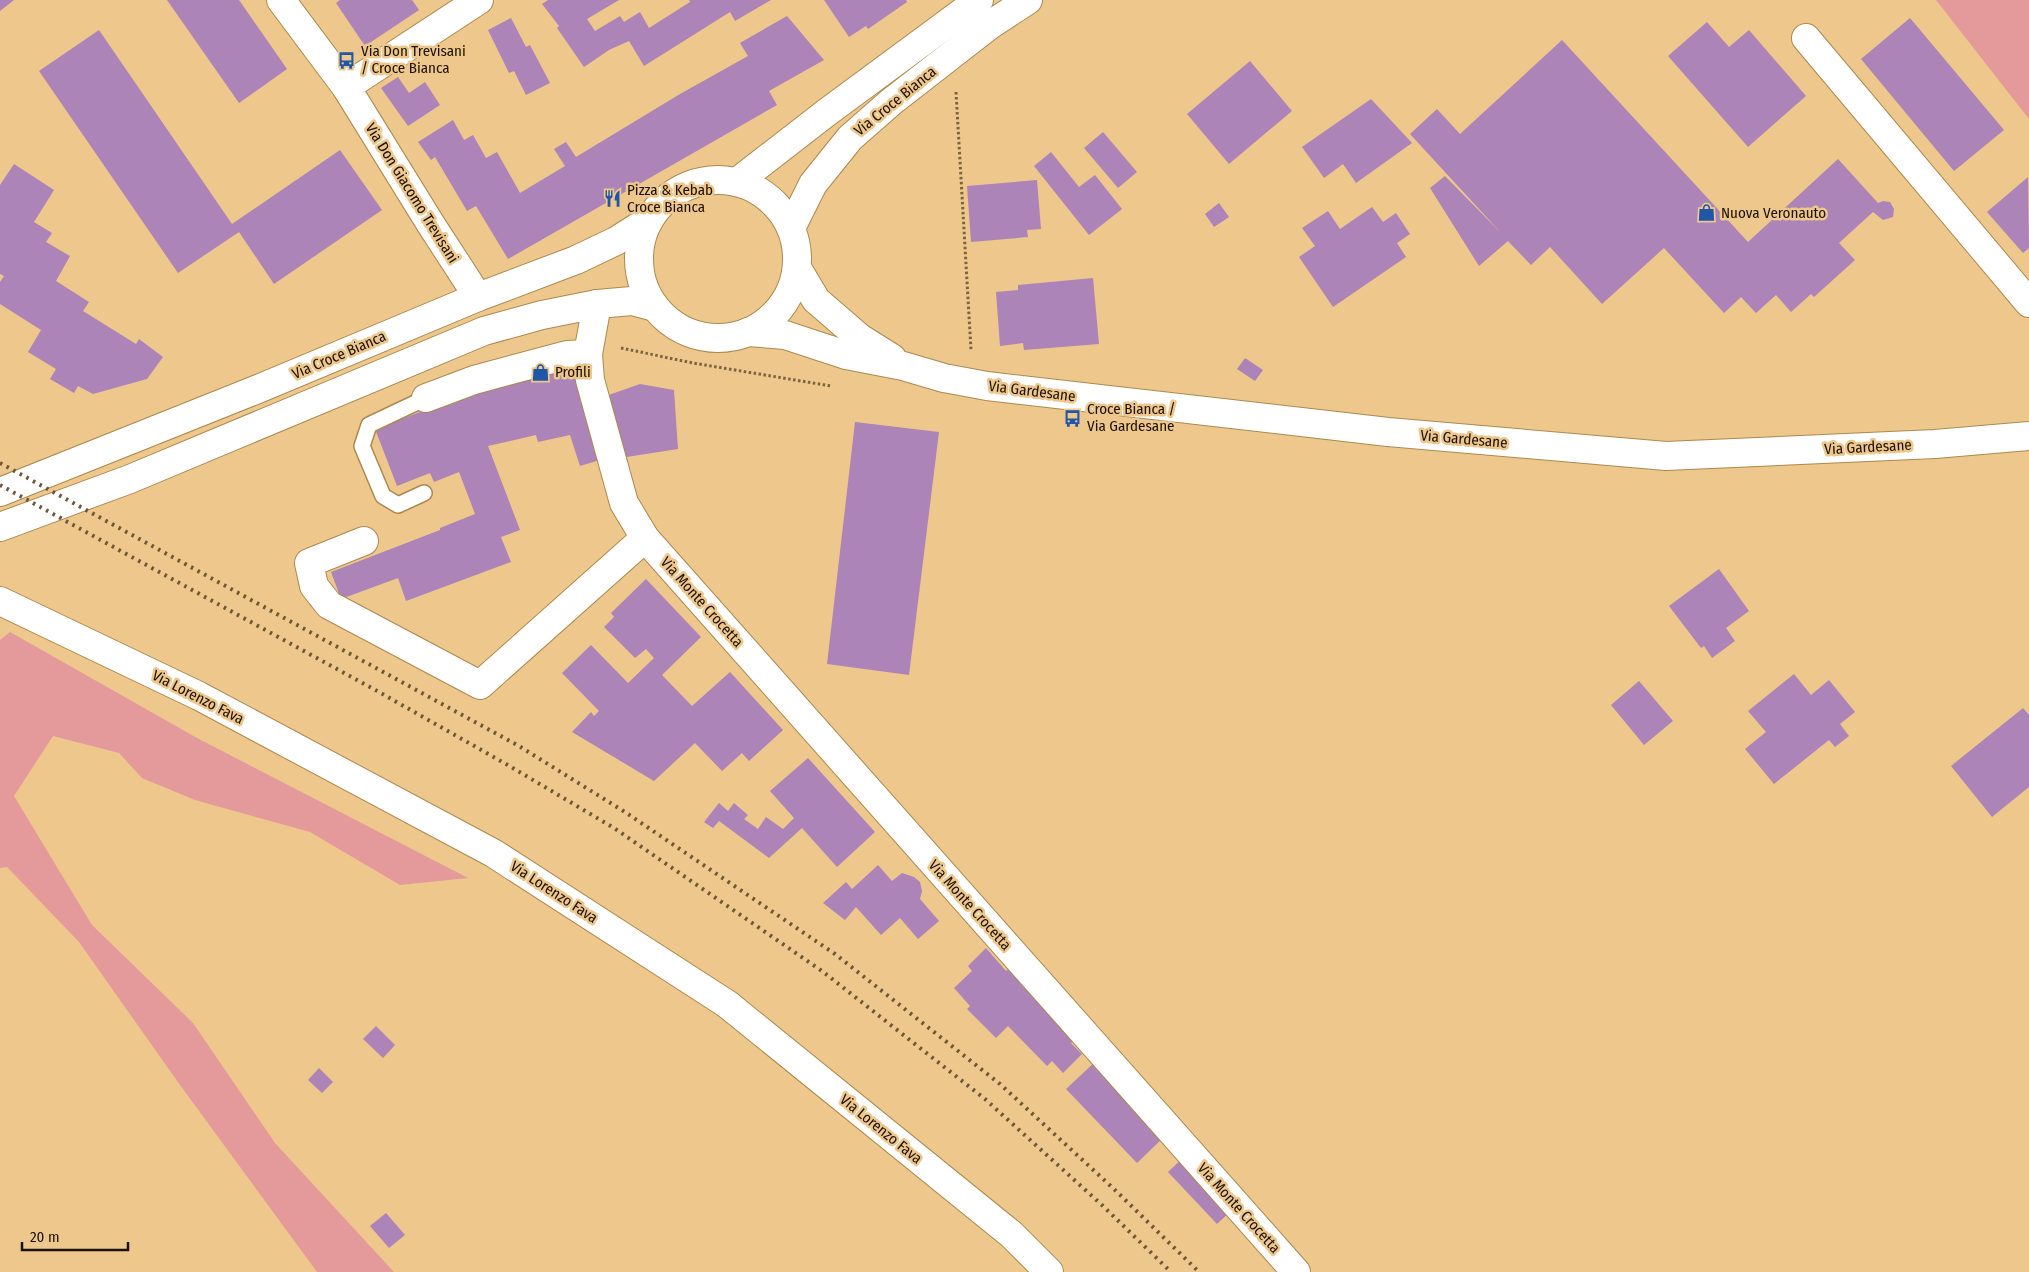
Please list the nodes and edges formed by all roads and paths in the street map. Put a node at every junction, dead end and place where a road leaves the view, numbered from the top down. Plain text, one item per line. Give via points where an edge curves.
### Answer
1 (281, 0) edge
2 (478, 0) edge
3 (979, 0) edge
4 (1028, 0) edge
5 (1806, 38) dead end
6 (346, 87) junction
7 (956, 88) dead end
8 (737, 182) junction
9 (649, 220) junction
10 (791, 228) junction
11 (797, 268) junction
12 (478, 297) junction
13 (2029, 303) edge
14 (597, 304) junction
15 (655, 307) junction
16 (748, 332) junction
17 (600, 350) junction
18 (971, 352) dead end
19 (904, 366) junction
20 (838, 388) dead end
21 (426, 398) joint
22 (2029, 436) edge
23 (12, 487) edge
24 (424, 493) dead end
25 (0, 527) edge
26 (645, 538) junction
27 (364, 540) dead end
28 (0, 601) edge
29 (1049, 1272) edge
30 (1296, 1272) edge

1 - 6 street, Via Don Giacomo Trevisani
2 - 6 street
3 - 8 street, Via Croce Bianca
4 - 10 street, Via Croce Bianca via 990,25 850,138 813,184
5 - 13 street
6 - 12 street, Via Don Giacomo Trevisani
7 - 18 path
8 - 9 street, Via Croce Bianca via 702,181 686,186 660,206
8 - 10 street, Via Croce Bianca via 769,198
9 - 12 street, Via Croce Bianca via 616,241 576,260
9 - 15 street, Via Croce Bianca via 640,249 641,280
10 - 11 street, Via Croce Bianca via 797,248
11 - 16 street, Via Croce Bianca via 792,288 781,307 766,322
11 - 19 street, Via Gardesane via 816,300 860,338
12 - 23 street, Via Croce Bianca
14 - 15 street, Via Croce Bianca via 632,301
14 - 17 street, Via Monte Crocetta
14 - 25 street, Via Croce Bianca via 484,331 130,480
15 - 16 street, Via Croce Bianca via 670,322 707,338 728,338
16 - 19 street, Via Gardesane via 785,336 846,355
17 - 20 path
17 - 21 street via 567,355 474,380
17 - 26 street, Via Monte Crocetta via 590,380 624,503
19 - 22 street, Via Gardesane via 978,384 1126,403 1388,432 1666,456 1936,444
21 - 24 lane via 370,425 362,446 384,496 398,505
26 - 27 street via 480,685 329,605 314,586 309,563
26 - 30 street, Via Monte Crocetta
28 - 29 street, Via Lorenzo Fava via 199,696 493,853 726,1004 1011,1234

